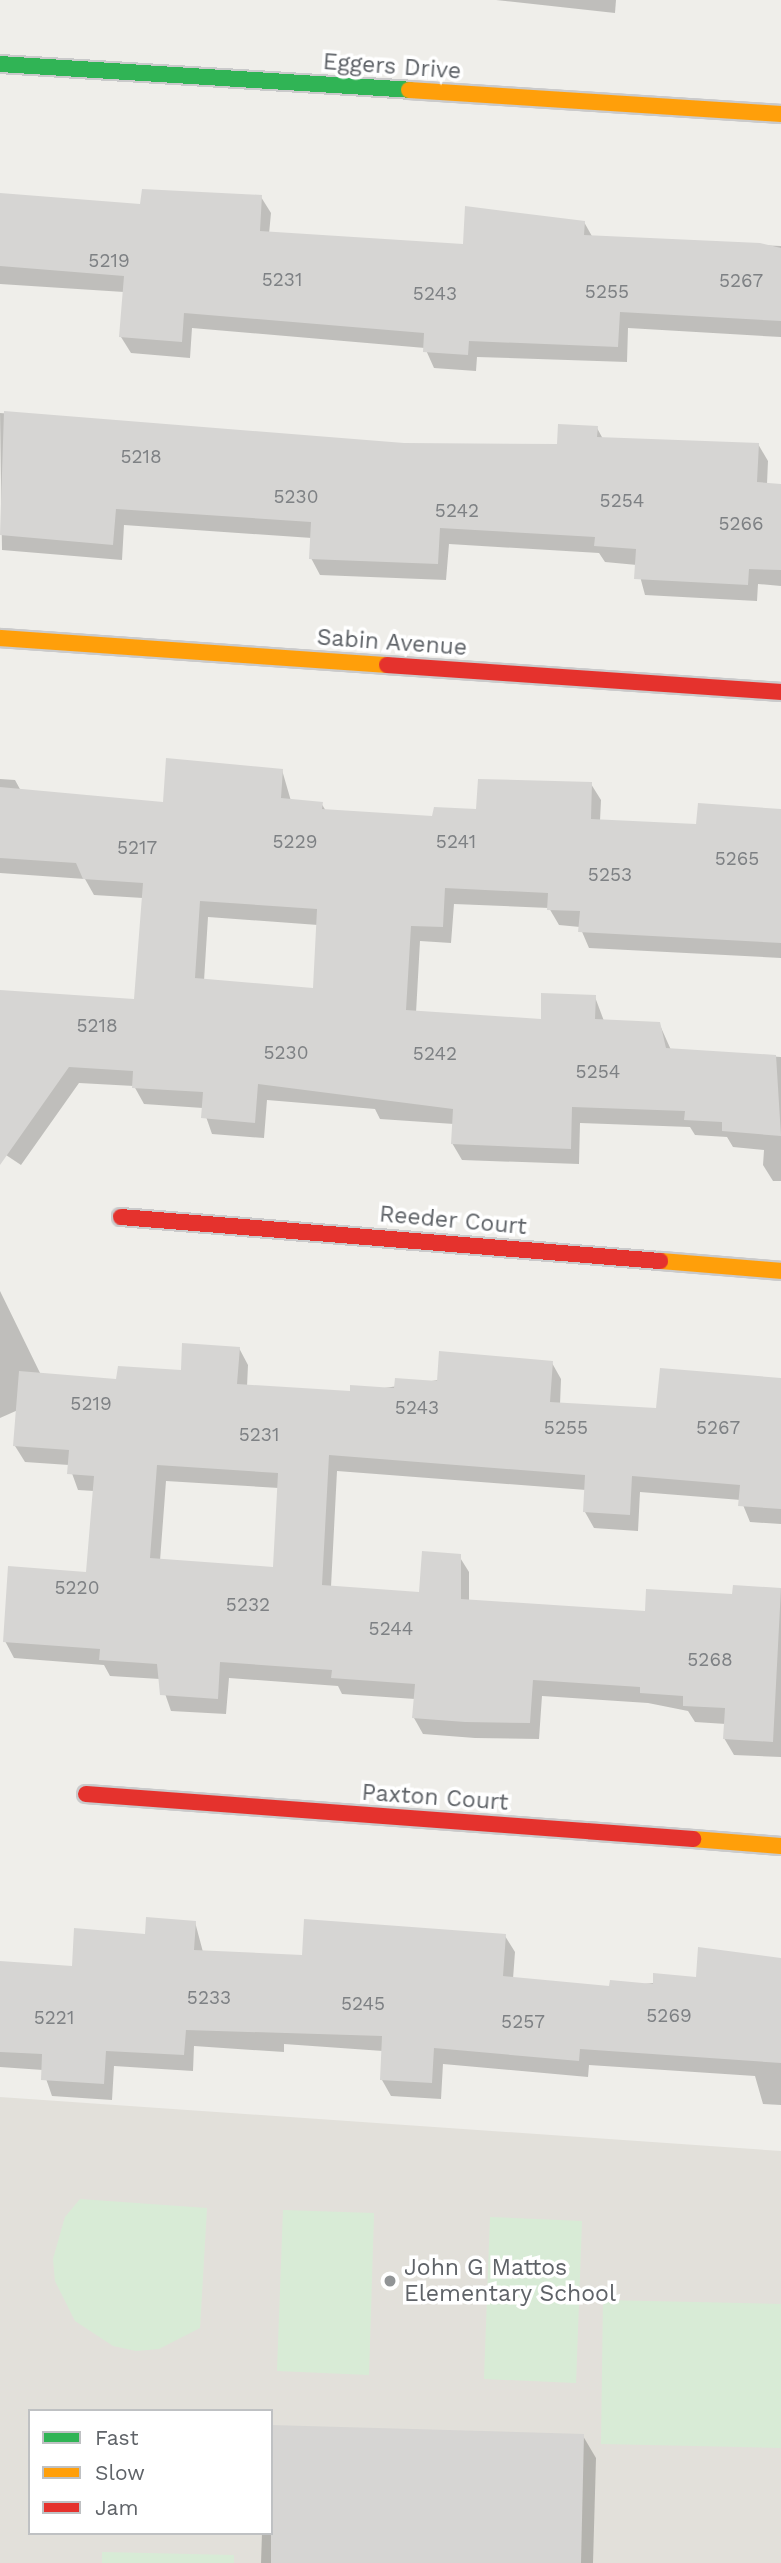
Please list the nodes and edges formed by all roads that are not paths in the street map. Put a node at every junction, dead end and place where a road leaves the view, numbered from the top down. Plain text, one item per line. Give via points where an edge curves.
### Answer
1 (0, 64) edge
2 (781, 114) edge
3 (0, 638) edge
4 (781, 692) edge
5 (121, 1217) dead end
6 (781, 1271) edge
7 (86, 1794) dead end
8 (781, 1846) edge

1 - 2 street, Eggers Drive
3 - 4 street, Sabin Avenue
5 - 6 street, Reeder Court
7 - 8 street, Paxton Court

